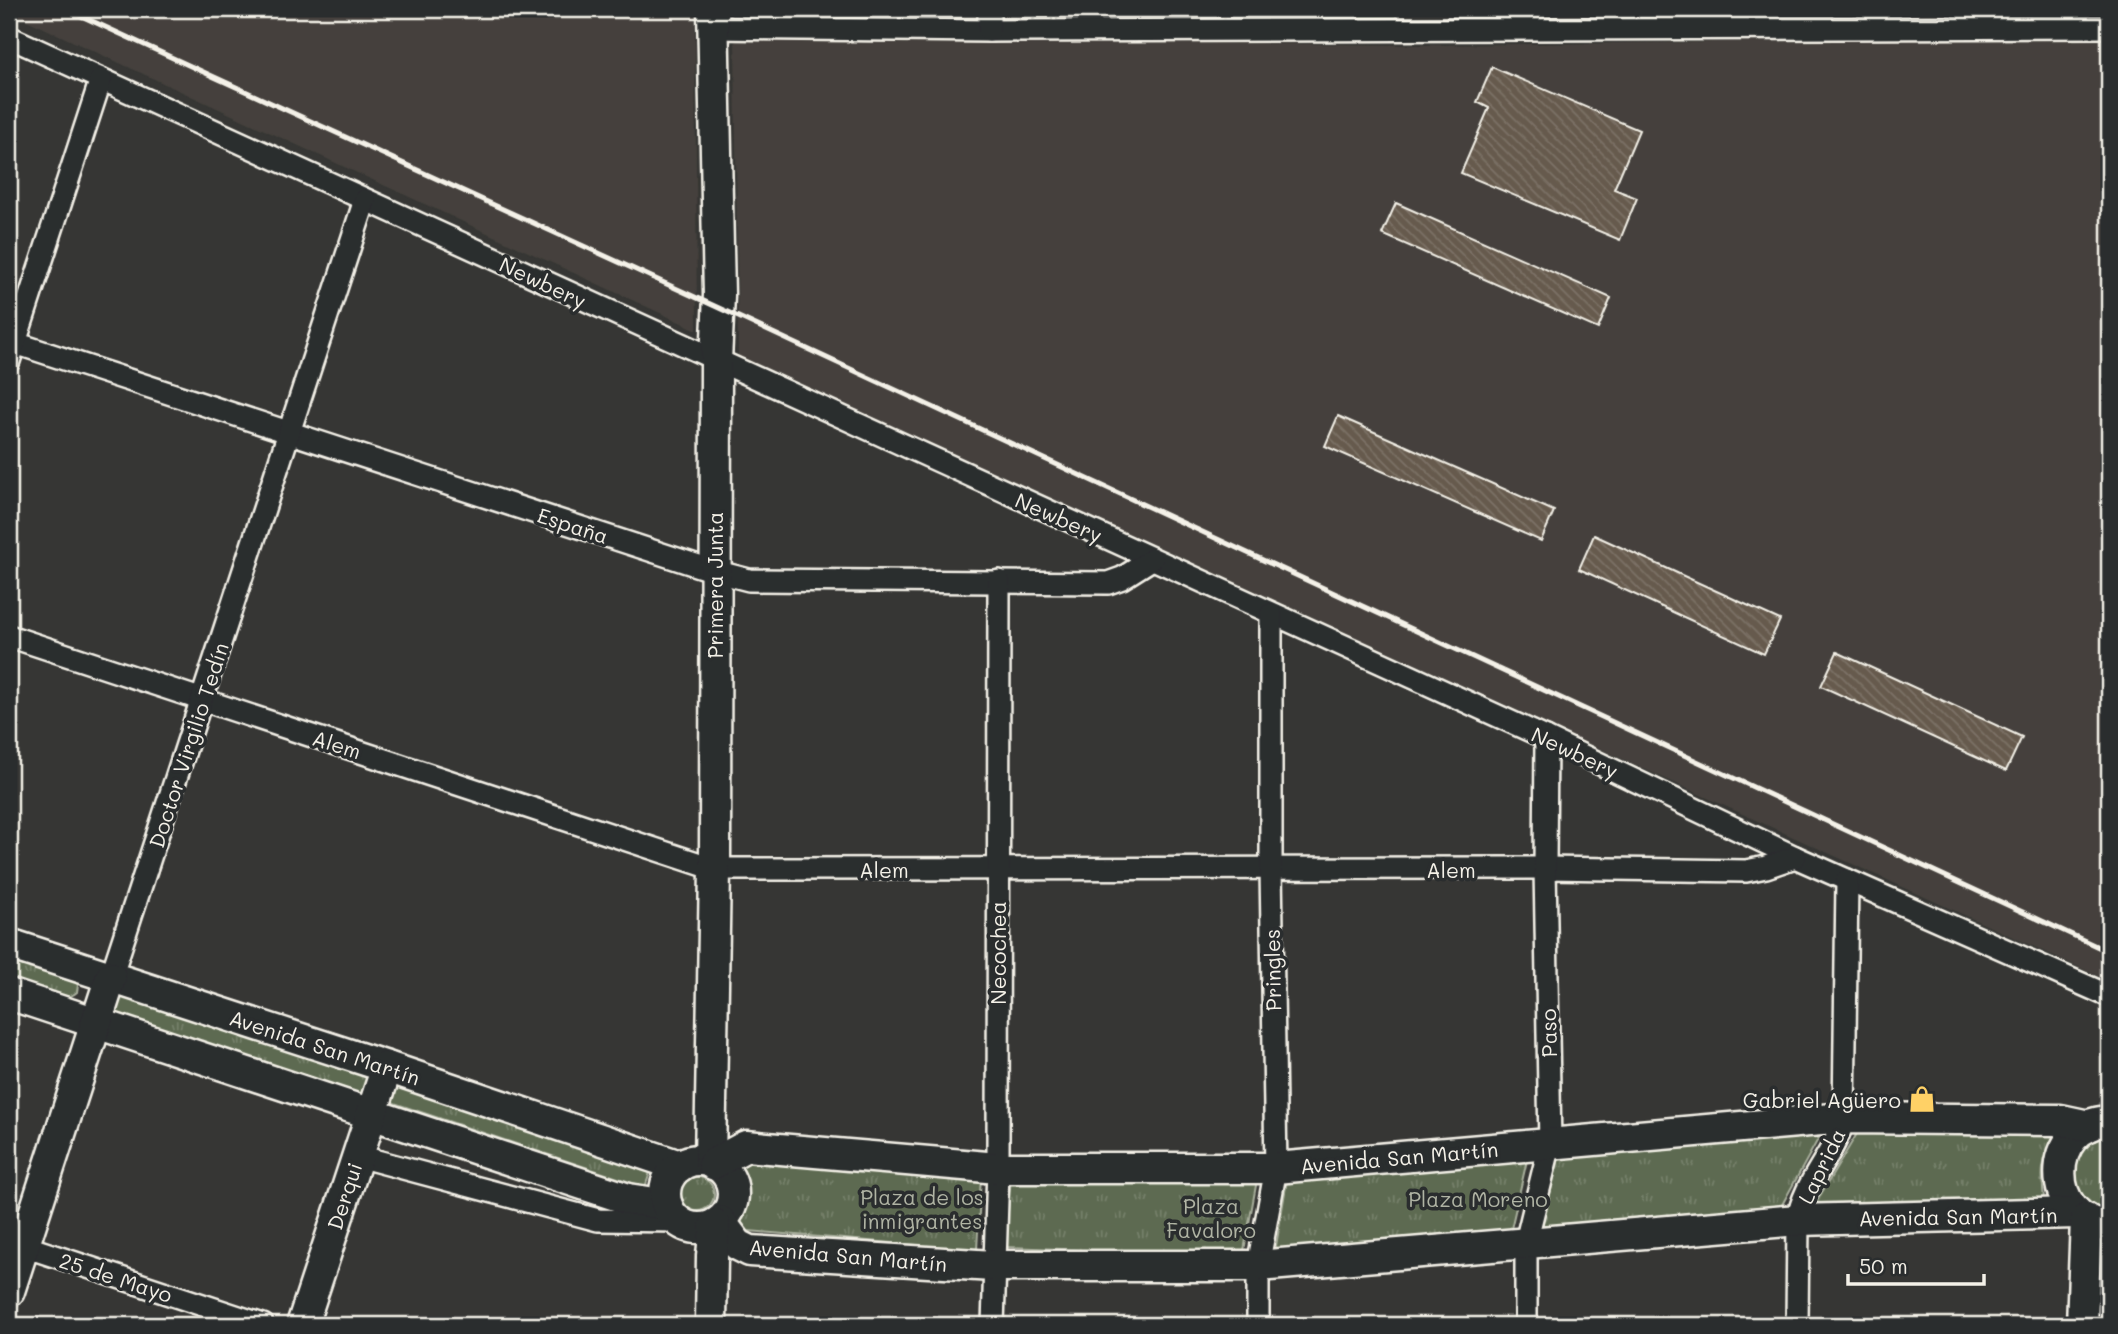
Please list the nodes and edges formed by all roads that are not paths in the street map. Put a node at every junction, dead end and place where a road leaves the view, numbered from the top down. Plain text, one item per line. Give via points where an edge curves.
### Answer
1 (989, 9) edge
2 (713, 18) edge
3 (1248, 19) edge
4 (1412, 19) edge
5 (1887, 19) edge
6 (2109, 27) edge
7 (989, 31) junction
8 (9, 37) edge
9 (101, 79) junction
10 (365, 200) junction
11 (11, 348) edge
12 (716, 361) junction
13 (290, 434) junction
14 (1152, 559) junction
15 (714, 571) junction
16 (999, 581) junction
17 (1271, 614) junction
18 (9, 636) edge
19 (203, 700) junction
20 (1546, 738) junction
21 (1795, 857) junction
22 (1545, 868) junction
23 (715, 869) junction
24 (997, 869) junction
25 (1270, 869) junction
26 (1847, 880) junction
27 (9, 944) edge
28 (111, 977) junction
29 (9, 994) edge
30 (2109, 996) edge
31 (96, 1023) junction
32 (387, 1067) junction
33 (373, 1113) junction
34 (1844, 1118) junction
35 (2099, 1124) edge
36 (1550, 1144) junction
37 (358, 1156) junction
38 (712, 1163) junction
39 (680, 1166) junction
40 (998, 1168) junction
41 (1276, 1168) junction
42 (693, 1219) junction
43 (2091, 1219) edge
44 (1798, 1220) junction
45 (1526, 1242) junction
46 (16, 1244) edge
47 (993, 1266) junction
48 (1258, 1266) junction
49 (9, 1291) edge
50 (263, 1325) edge
51 (302, 1325) edge
52 (711, 1325) edge
53 (993, 1325) edge
54 (1258, 1325) edge
55 (1526, 1325) edge
56 (1797, 1325) edge
57 (2082, 1325) edge

1 - 7 street
2 - 7 street
2 - 12 main road, Primera Junta via 719,295
3 - 4 street
3 - 7 street
4 - 5 street
5 - 6 street
8 - 9 street, Newbery
9 - 10 street, Newbery
9 - 11 street
10 - 12 street, Newbery
10 - 13 street, Doctor Virgilio Tedín
11 - 13 street, España
12 - 14 street, Newbery
12 - 15 main road, Primera Junta
13 - 15 street, España
13 - 19 street, Doctor Virgilio Tedín
14 - 16 street, España via 1108,583
14 - 17 street, Newbery
15 - 16 street, España via 749,580
15 - 23 main road, Primera Junta
16 - 24 street, Necochea
17 - 20 street, Newbery
17 - 25 street, Pringles
18 - 19 street, Alem
19 - 23 street, Alem
19 - 28 street, Doctor Virgilio Tedín
20 - 21 street, Newbery
20 - 22 street, Paso
21 - 22 street, Alem via 1746,871
21 - 26 street, Newbery
22 - 25 street, Alem
22 - 36 street, Paso
23 - 24 street, Alem
23 - 38 main road, Primera Junta
24 - 25 street, Alem
24 - 40 street, Necochea
25 - 41 street, Pringles
26 - 30 street, Newbery
26 - 34 street, Laprida
27 - 28 main road, Avenida San Martín
28 - 31 main road, Doctor Virgilio Tedín
28 - 32 main road, Avenida San Martín
29 - 31 main road
31 - 33 main road
31 - 46 main road, Doctor Virgilio Tedín
32 - 33 main road, Derqui
32 - 39 main road, Avenida San Martín
33 - 37 main road, Derqui
33 - 42 main road
34 - 35 main road, Avenida San Martín
34 - 36 main road, Avenida San Martín
34 - 44 street, Laprida via 1840,1135 1800,1203
35 - 43 main road via 2075,1136 2059,1167 2066,1200
36 - 41 main road, Avenida San Martín
36 - 45 street, Paso
37 - 42 street via 598,1220
37 - 51 main road, Derqui
38 - 39 main road via 692,1161
38 - 40 main road, Avenida San Martín via 746,1146
38 - 42 main road via 727,1174 732,1204
39 - 42 main road via 666,1186
40 - 41 main road, Avenida San Martín
40 - 47 street, Necochea
41 - 48 street, Pringles
42 - 47 main road, Avenida San Martín via 750,1251
42 - 52 main road via 698,1237 712,1256
43 - 44 main road, Avenida San Martín
43 - 57 main road
44 - 45 main road, Avenida San Martín
44 - 56 street, Laprida
45 - 48 main road, Avenida San Martín
45 - 55 street, Paso
46 - 49 main road, Doctor Virgilio Tedín
46 - 50 street, 25 de Mayo
47 - 48 main road, Avenida San Martín
47 - 53 street, Necochea
48 - 54 street, Pringles

